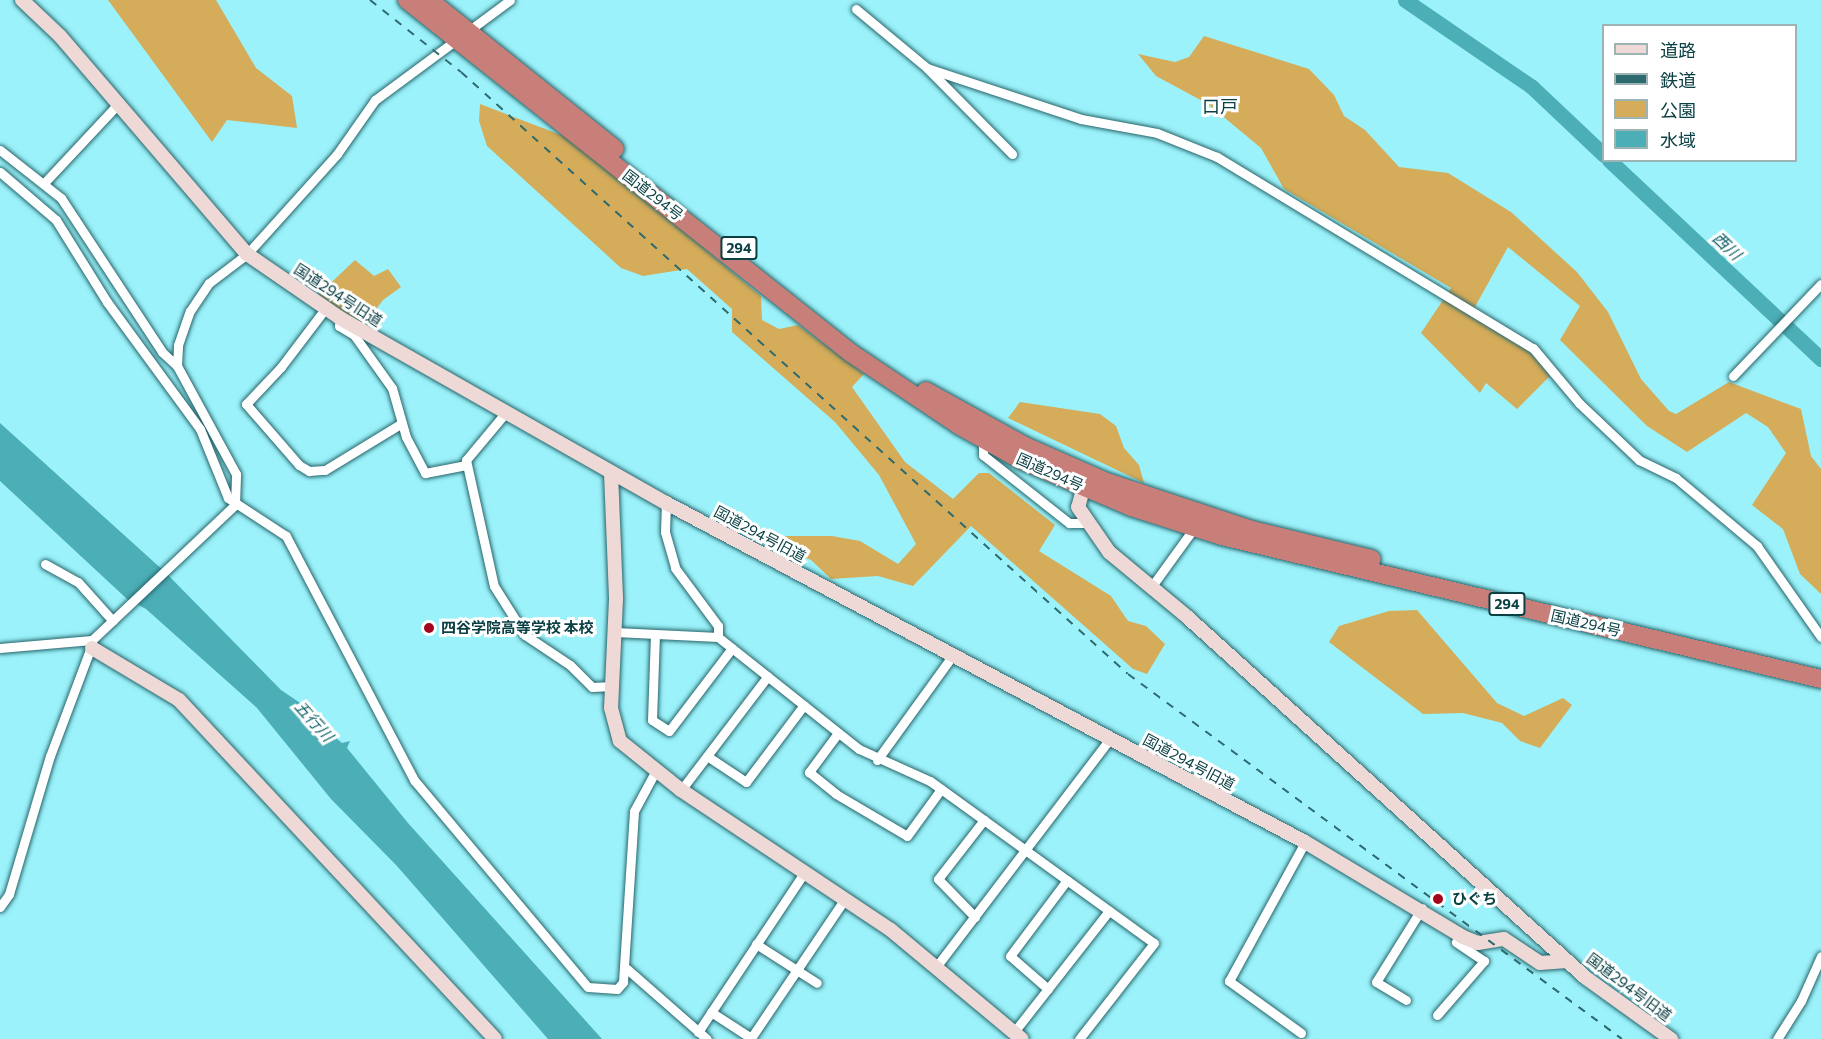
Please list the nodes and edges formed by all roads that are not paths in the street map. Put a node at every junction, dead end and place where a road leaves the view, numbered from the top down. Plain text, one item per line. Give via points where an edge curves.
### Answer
1 (22, 0) edge
2 (407, 0) edge
3 (429, 0) edge
4 (510, 0) edge
5 (856, 9) dead end
6 (462, 34) junction
7 (927, 68) junction
8 (118, 104) junction
9 (0, 150) edge
10 (1012, 154) dead end
11 (0, 172) edge
12 (45, 182) junction
13 (247, 254) junction
14 (1821, 284) edge
15 (325, 309) junction
16 (340, 318) junction
17 (177, 366) junction
18 (1733, 376) dead end
19 (507, 411) junction
20 (402, 423) junction
21 (983, 441) junction
22 (466, 465) junction
23 (611, 473) junction
24 (1085, 481) junction
25 (666, 503) junction
26 (235, 505) junction
27 (1085, 523) junction
28 (1194, 528) junction
29 (45, 564) dead end
30 (1152, 586) junction
31 (113, 621) junction
32 (615, 632) junction
33 (655, 634) junction
34 (718, 637) junction
35 (1821, 637) edge
36 (1, 644) edge
37 (92, 644) junction
38 (732, 648) junction
39 (953, 655) junction
40 (1821, 669) edge
41 (768, 676) junction
42 (1821, 679) edge
43 (612, 686) junction
44 (804, 705) junction
45 (838, 733) junction
46 (1110, 739) junction
47 (707, 756) junction
48 (877, 760) junction
49 (656, 772) junction
50 (941, 789) junction
51 (681, 790) junction
52 (984, 820) junction
53 (1305, 843) junction
54 (1026, 851) junction
55 (804, 873) junction
56 (1067, 880) junction
57 (844, 900) junction
58 (0, 907) edge
59 (1422, 908) junction
60 (1109, 911) junction
61 (975, 917) junction
62 (1456, 942) dead end
63 (756, 944) junction
64 (1478, 948) junction
65 (1821, 956) edge
66 (1567, 961) junction
67 (936, 967) junction
68 (627, 969) junction
69 (797, 970) junction
70 (817, 983) dead end
71 (1048, 989) junction
72 (1406, 1000) dead end
73 (711, 1012) junction
74 (1437, 1015) dead end
75 (698, 1032) junction
76 (1301, 1033) dead end
77 (1018, 1036) edge
78 (495, 1039) edge
79 (707, 1039) edge
80 (1079, 1039) edge
81 (1671, 1039) edge
82 (1777, 1039) edge

1 - 8 street, 国道294号旧道
2 - 6 highway, 国道294号 / 294
3 - 6 highway, 国道294号 / 294
4 - 6 street
5 - 7 street
6 - 13 street via 375,100 337,154
6 - 21 highway, 国道294号 / 294 via 851,353
6 - 24 highway, 国道294号 / 294 via 878,358
7 - 10 street
7 - 35 street via 1081,119 1156,134 1217,157 1533,348 1580,403 1639,460 1676,478 1757,546
8 - 12 street
8 - 13 street, 国道294号旧道
9 - 12 street
11 - 26 street via 56,220 107,302 200,429
12 - 17 street via 86,234 162,352
13 - 15 street, 国道294号旧道
13 - 17 street via 210,283 190,311 178,345
14 - 18 street
15 - 16 street, 国道294号旧道
15 - 20 street via 281,367 246,404 299,465 309,471 325,470
16 - 19 street, 国道294号旧道
16 - 20 street via 339,326 354,336 390,386
17 - 26 street via 237,474
19 - 22 street via 471,450
19 - 23 street, 国道294号旧道
20 - 22 street via 425,473
21 - 24 highway, 国道294号 / 294
21 - 27 street via 983,455 1069,523
22 - 43 street via 489,573 525,635 570,665 592,687
23 - 25 street, 国道294号旧道
23 - 32 street
24 - 27 street, 国道294号旧道 via 1078,507
24 - 28 highway, 国道294号 / 294
24 - 40 highway, 国道294号 / 294 via 1252,530
25 - 34 street via 665,532 675,568 715,621
25 - 39 street, 国道294号旧道
26 - 31 street via 170,561
26 - 68 street via 286,536 414,780 588,987 621,987
27 - 30 street, 国道294号旧道 via 1108,552
28 - 30 street
28 - 42 highway, 国道294号 / 294
29 - 31 street via 78,582
30 - 66 street, 国道294号旧道
31 - 37 street
32 - 33 street
32 - 43 street
33 - 34 street
33 - 38 street via 652,720 669,731
34 - 38 street
36 - 37 street
37 - 58 street via 50,756 9,894
37 - 78 street via 179,700
38 - 41 street
39 - 46 street, 国道294号旧道
39 - 48 street
41 - 44 street
41 - 47 street
43 - 49 street via 614,732 626,750
44 - 45 street
44 - 47 street via 746,782
45 - 48 street
45 - 50 street via 809,772 836,795 907,836
46 - 53 street, 国道294号旧道
46 - 54 street
47 - 51 street
48 - 50 street
49 - 51 street
49 - 68 street via 639,798 633,821
50 - 52 street
51 - 55 street
52 - 54 street
52 - 61 street via 938,879
53 - 59 street, 国道294号旧道
53 - 76 street via 1228,981
54 - 56 street
54 - 61 street
55 - 57 street
55 - 63 street
56 - 60 street
56 - 71 street via 1010,956
57 - 67 street
57 - 69 street
59 - 64 street, 国道294号旧道
59 - 72 street via 1376,982
60 - 71 street
60 - 80 street via 1154,943
61 - 67 street
62 - 64 street
63 - 69 street
63 - 73 street
64 - 66 street, 国道294号旧道 via 1504,939 1540,963
64 - 74 street via 1484,961
65 - 82 street via 1801,1001
66 - 81 street, 国道294号旧道
67 - 77 street
68 - 75 street
69 - 70 street
69 - 73 street via 751,1038
71 - 77 street
73 - 75 street
75 - 79 street

